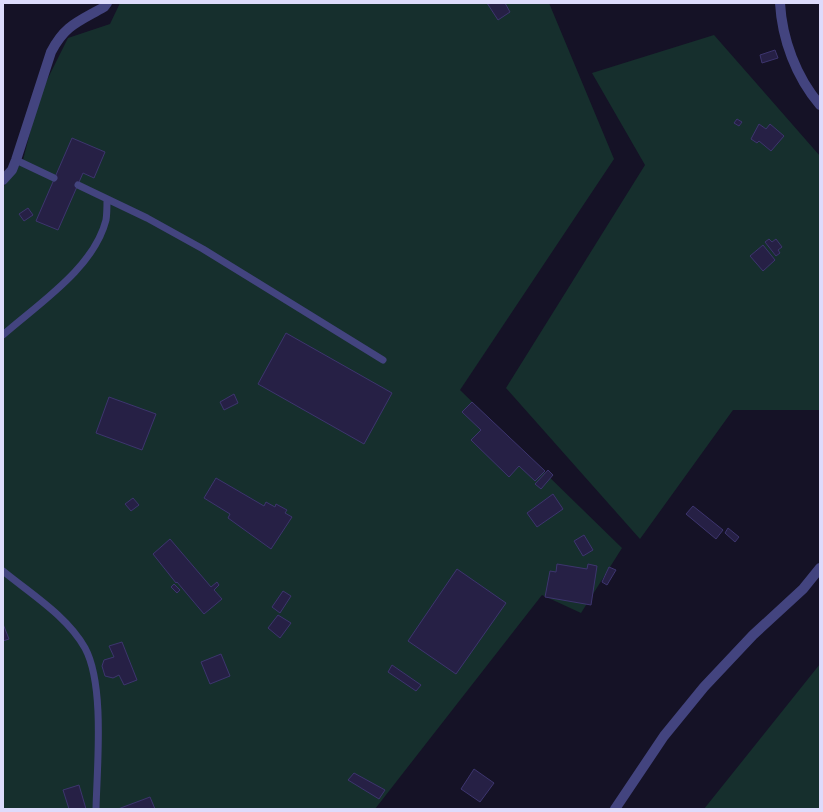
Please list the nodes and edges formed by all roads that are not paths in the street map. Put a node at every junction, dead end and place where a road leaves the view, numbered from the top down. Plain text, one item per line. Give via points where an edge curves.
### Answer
1 (107, 3) edge
2 (780, 3) edge
3 (820, 104) edge
4 (16, 160) junction
5 (54, 178) dead end
6 (3, 180) edge
7 (78, 185) dead end
8 (107, 199) junction
9 (3, 335) edge
10 (383, 360) dead end
11 (820, 568) edge
12 (3, 571) edge
13 (96, 809) edge
14 (615, 809) edge

1 - 4 street via 66,29 58,37 50,52
2 - 3 street via 781,21 790,55
4 - 5 lane
4 - 6 street via 12,170
7 - 8 lane
8 - 9 lane via 106,220 98,242 84,263
8 - 10 lane via 148,218 203,249
11 - 14 street via 803,589 753,635 704,687 664,736
12 - 13 lane via 70,628 85,648 94,671 98,698

